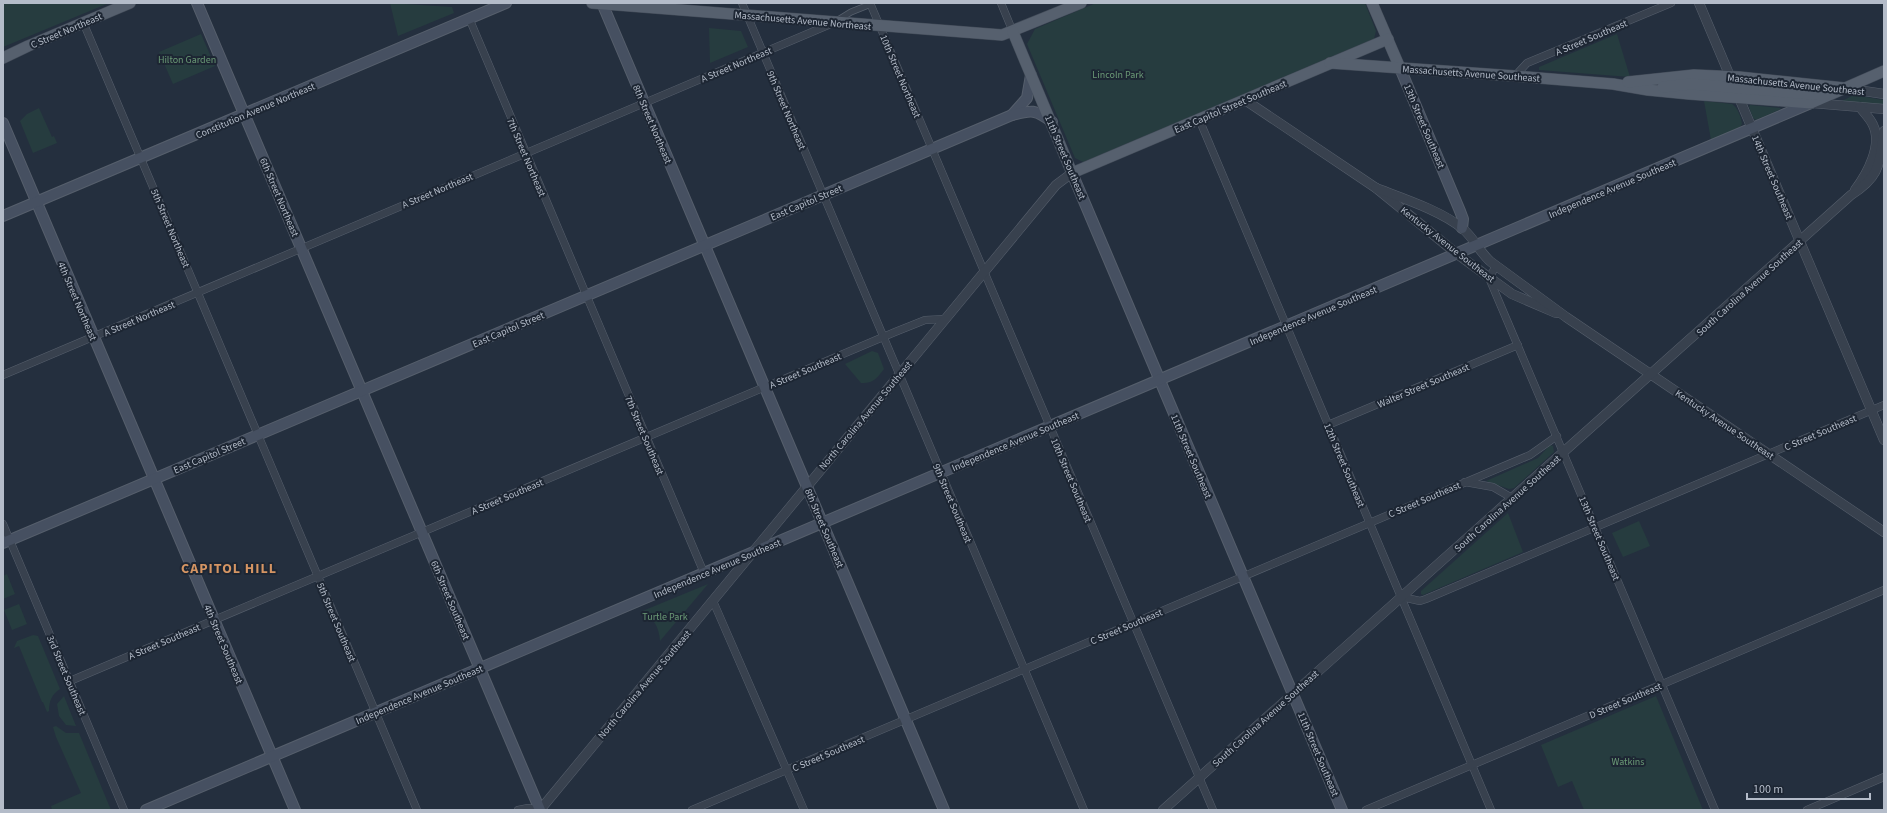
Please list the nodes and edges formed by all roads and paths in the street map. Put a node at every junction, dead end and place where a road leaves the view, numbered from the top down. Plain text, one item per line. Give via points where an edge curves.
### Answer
1 (130, 3) edge
2 (197, 3) edge
3 (506, 3) edge
4 (599, 3) edge
5 (742, 3) edge
6 (1001, 3) edge
7 (1081, 3) edge
8 (1372, 3) edge
9 (1671, 3) edge
10 (1699, 3) edge
11 (870, 4) edge
12 (747, 15) junction
13 (469, 18) junction
14 (83, 22) junction
15 (835, 23) junction
16 (880, 26) junction
17 (1013, 32) junction
18 (1388, 39) junction
19 (28, 46) junction
20 (3, 51) edge
21 (763, 53) junction
22 (3, 58) edge
23 (1330, 63) junction
24 (1400, 68) junction
25 (1884, 71) edge
26 (1031, 75) junction
27 (1515, 76) junction
28 (1730, 77) junction
29 (1613, 84) junction
30 (1844, 88) junction
31 (1737, 93) junction
32 (1884, 94) edge
33 (1827, 95) junction
34 (1245, 100) junction
35 (644, 103) junction
36 (1811, 103) junction
37 (1860, 107) junction
38 (1884, 109) edge
39 (244, 114) junction
40 (1012, 115) junction
41 (1199, 119) junction
42 (1052, 122) junction
43 (3, 123) edge
44 (1752, 129) junction
45 (1884, 131) edge
46 (932, 149) junction
47 (525, 153) junction
48 (141, 158) junction
49 (1884, 170) edge
50 (1072, 173) junction
51 (1871, 181) junction
52 (1376, 188) junction
53 (823, 195) junction
54 (1851, 195) junction
55 (36, 202) junction
56 (3, 216) edge
57 (1462, 228) junction
58 (1800, 241) junction
59 (705, 245) junction
60 (1476, 246) junction
61 (302, 248) junction
62 (1457, 254) junction
63 (1496, 266) junction
64 (985, 271) junction
65 (1490, 278) junction
66 (198, 293) junction
67 (586, 296) junction
68 (1566, 317) junction
69 (945, 319) junction
70 (1286, 326) junction
71 (93, 337) junction
72 (883, 337) junction
73 (1518, 345) junction
74 (1650, 374) junction
75 (3, 375) edge
76 (899, 375) junction
77 (1160, 380) junction
78 (765, 387) junction
79 (362, 390) junction
80 (1884, 405) edge
81 (1871, 410) junction
82 (1328, 425) junction
83 (1050, 426) junction
84 (258, 435) junction
85 (1557, 436) junction
86 (646, 437) junction
87 (1884, 440) edge
88 (1563, 452) junction
89 (1768, 454) junction
90 (940, 473) junction
91 (154, 478) junction
92 (1465, 482) junction
93 (807, 486) junction
94 (1512, 498) junction
95 (823, 522) junction
96 (1370, 522) junction
97 (3, 524) edge
98 (1595, 527) junction
99 (422, 532) junction
100 (1884, 532) edge
101 (6, 541) edge
102 (752, 553) junction
103 (704, 574) junction
104 (318, 576) junction
105 (1243, 576) junction
106 (1884, 590) edge
107 (1402, 598) junction
108 (713, 601) junction
109 (214, 620) junction
110 (1133, 622) junction
111 (480, 668) junction
112 (1024, 669) junction
113 (70, 681) junction
114 (1662, 684) junction
115 (1293, 694) junction
116 (376, 712) junction
117 (906, 720) junction
118 (272, 756) junction
119 (1472, 765) junction
120 (787, 770) junction
121 (1199, 777) junction
122 (1884, 778) edge
123 (124, 810) edge
124 (146, 810) edge
125 (295, 810) edge
126 (417, 810) edge
127 (518, 810) edge
128 (540, 810) edge
129 (692, 810) edge
130 (804, 810) edge
131 (944, 810) edge
132 (1084, 810) edge
133 (1163, 810) edge
134 (1213, 810) edge
135 (1342, 810) edge
136 (1366, 810) edge
137 (1491, 810) edge
138 (1715, 810) edge
139 (1807, 810) edge

1 - 14 main road, C Street Northeast
2 - 39 main road, 6th Street Northeast
3 - 13 main road, Constitution Avenue Northeast
4 - 12 main road, Massachusetts Avenue Northeast
4 - 35 main road, 8th Street Northeast
5 - 12 street, 9th Street Northeast
6 - 17 street
7 - 17 main road, Massachusetts Avenue Northeast
8 - 18 main road, 13th Street Southeast
9 - 27 street, A Street Southeast via 1527,64
10 - 28 street, 14th Street Southeast
11 - 15 street, A Street Northeast via 851,12
11 - 16 street, 10th Street Northeast
12 - 15 main road, Massachusetts Avenue Northeast
12 - 21 street, 9th Street Northeast
13 - 39 main road, Constitution Avenue Northeast
13 - 47 street, 7th Street Northeast
14 - 19 main road, C Street Northeast
14 - 48 street, 5th Street Northeast
15 - 16 main road, Massachusetts Avenue Northeast
15 - 21 street, A Street Northeast
16 - 17 main road, Massachusetts Avenue Northeast via 987,35
16 - 46 street, 10th Street Northeast
17 - 26 main road, 11th Street Southeast
18 - 23 main road, East Capitol Street Southeast
18 - 24 main road, 13th Street Southeast
19 - 20 main road
19 - 22 main road, C Street Northeast
21 - 35 street, A Street Northeast
21 - 53 street, 9th Street Northeast
23 - 24 main road, Massachusetts Avenue Southeast
23 - 34 main road, East Capitol Street Southeast
24 - 27 main road, Massachusetts Avenue Southeast
24 - 57 main road, 13th Street Southeast via 1460,211 1463,219
25 - 30 main road, Independence Avenue Southeast
26 - 40 main road via 1027,98
26 - 42 main road, 11th Street Southeast
27 - 29 main road, Massachusetts Avenue Southeast
28 - 29 main road, Massachusetts Avenue Southeast via 1685,75
28 - 30 main road, Massachusetts Avenue Southeast
28 - 31 street, 14th Street Southeast
29 - 31 main road, Massachusetts Avenue Southeast via 1648,90
30 - 32 street, Massachusetts Avenue Southeast
30 - 33 main road, Independence Avenue Southeast
31 - 33 main road
31 - 36 main road, Massachusetts Avenue Southeast
31 - 44 street, 14th Street Southeast
33 - 36 main road, Independence Avenue Southeast
34 - 41 main road, East Capitol Street Southeast
34 - 52 street, Kentucky Avenue Southeast
35 - 47 street, A Street Northeast
35 - 59 main road, 8th Street Northeast
36 - 37 street, Massachusetts Avenue Southeast
36 - 44 main road, Independence Avenue Southeast
37 - 38 street, Massachusetts Avenue Southeast
37 - 54 street, South Carolina Avenue Southeast via 1876,133 1868,170
39 - 48 main road, Constitution Avenue Northeast
39 - 61 main road, 6th Street Northeast
40 - 42 main road via 1033,111
40 - 46 main road, East Capitol Street
41 - 50 main road, East Capitol Street Southeast
41 - 70 street, 12th Street Southeast
42 - 50 main road, 11th Street Southeast
43 - 55 main road, 4th Street Northeast
44 - 58 street, 14th Street Southeast
44 - 60 main road, Independence Avenue Southeast
45 - 51 street via 1878,163
46 - 53 main road, East Capitol Street
46 - 64 street, 10th Street Southeast
47 - 61 street, A Street Northeast
47 - 67 street, 7th Street Northeast
48 - 55 main road, Constitution Avenue Northeast
48 - 66 street, 5th Street Northeast
49 - 51 street, South Carolina Avenue Southeast
50 - 64 street, North Carolina Avenue Southeast via 1056,185
50 - 77 main road, 11th Street Southeast
51 - 54 street, South Carolina Avenue Southeast
52 - 57 street, Kentucky Avenue Southeast via 1450,220
52 - 62 street, Kentucky Avenue Southeast
53 - 59 main road, East Capitol Street
53 - 72 street, 9th Street Southeast
54 - 58 street, South Carolina Avenue Southeast
55 - 56 main road, Constitution Avenue Northeast
55 - 71 main road, 4th Street Northeast
57 - 60 street, Kentucky Avenue Southeast
58 - 74 street, South Carolina Avenue Southeast
58 - 81 street, 14th Street Southeast
59 - 67 main road, East Capitol Street
59 - 78 main road, 8th Street Southeast
60 - 62 main road, Independence Avenue Southeast
60 - 63 street, Kentucky Avenue Southeast
61 - 66 street, A Street Northeast
61 - 79 main road, 6th Street Northeast
62 - 65 street, Kentucky Avenue Southeast
62 - 70 main road, Independence Avenue Southeast
63 - 65 street
63 - 68 street, Kentucky Avenue Southeast
64 - 69 street, North Carolina Avenue Southeast
64 - 83 street, 10th Street Southeast
65 - 68 street, Kentucky Avenue Southeast via 1512,294
65 - 73 street, 13th Street Southeast
66 - 71 street, A Street Northeast
66 - 84 street, 5th Street Northeast
67 - 79 main road, East Capitol Street
67 - 86 street, 7th Street Southeast
68 - 74 street, Kentucky Avenue Southeast
69 - 72 street, A Street Southeast via 922,321
69 - 76 street, North Carolina Avenue Southeast
70 - 77 main road, Independence Avenue Southeast
70 - 82 street, 12th Street Southeast
71 - 75 street, A Street Northeast
71 - 91 main road, 4th Street Northeast
72 - 76 street, 9th Street Southeast
72 - 78 street, A Street Southeast
73 - 82 street, Walter Street Southeast
73 - 85 street, 13th Street Southeast
74 - 88 street, South Carolina Avenue Southeast
74 - 89 street, Kentucky Avenue Southeast
76 - 90 street, 9th Street Southeast
76 - 93 street, North Carolina Avenue Southeast
77 - 83 main road, Independence Avenue Southeast
77 - 105 main road, 11th Street Southeast
78 - 86 street, A Street Southeast
78 - 93 main road, 8th Street Southeast
79 - 84 main road, East Capitol Street
79 - 99 main road, 6th Street Southeast
80 - 81 street, C Street Southeast
81 - 87 street, 14th Street Southeast
81 - 89 street, C Street Southeast
82 - 96 street, 12th Street Southeast
83 - 90 main road, Independence Avenue Southeast
83 - 110 street, 10th Street Southeast
84 - 91 main road, East Capitol Street
84 - 104 street, 5th Street Southeast
85 - 88 street, 13th Street Southeast
85 - 92 street, C Street Southeast via 1530,455
86 - 99 street, A Street Southeast
86 - 103 street, 7th Street Southeast
88 - 94 street, South Carolina Avenue Southeast
88 - 98 street, 13th Street Southeast
89 - 98 street, C Street Southeast
89 - 100 street, Kentucky Avenue Southeast
90 - 95 main road, Independence Avenue Southeast
90 - 112 street, 9th Street Southeast
91 - 101 main road, East Capitol Street
91 - 109 main road, 4th Street Southeast
92 - 94 street via 1493,487
92 - 96 street, C Street Southeast
93 - 95 main road, 8th Street Southeast
93 - 102 street, North Carolina Avenue Southeast
94 - 107 street, South Carolina Avenue Southeast
95 - 102 main road, Independence Avenue Southeast
95 - 117 main road, 8th Street Southeast
96 - 105 street, C Street Southeast
96 - 107 street, 12th Street Southeast
97 - 101 street, 3rd Street Southeast
98 - 107 street, C Street Southeast via 1420,601
98 - 114 street, 13th Street Southeast
99 - 104 street, A Street Southeast
99 - 111 main road, 6th Street Southeast
101 - 113 street, 3rd Street Southeast
102 - 103 main road, Independence Avenue Southeast
102 - 108 street, North Carolina Avenue Southeast
103 - 111 main road, Independence Avenue Southeast
104 - 109 street, A Street Southeast
104 - 116 street, 5th Street Southeast
105 - 110 street, C Street Southeast
105 - 115 main road, 11th Street Southeast
106 - 114 street, D Street Southeast
107 - 115 street, South Carolina Avenue Southeast
107 - 119 street, 12th Street Southeast
108 - 120 street
108 - 128 street, North Carolina Avenue Southeast
109 - 113 street, A Street Southeast
109 - 118 main road, 4th Street Southeast
110 - 112 street, C Street Southeast
110 - 121 street, 10th Street Southeast
111 - 116 main road, Independence Avenue Southeast
111 - 128 main road, 6th Street Southeast
112 - 117 street, C Street Southeast
112 - 132 street, 9th Street Southeast
113 - 123 street, 3rd Street Southeast
114 - 119 street, D Street Southeast
114 - 138 street, 13th Street Southeast
115 - 121 street, South Carolina Avenue Southeast
115 - 135 main road, 11th Street Southeast
116 - 118 main road, Independence Avenue Southeast
116 - 126 street, 5th Street Southeast
117 - 120 street, C Street Southeast
117 - 131 main road, 8th Street Southeast
118 - 124 main road, Independence Avenue Southeast
118 - 125 main road, 4th Street Southeast
119 - 136 street, D Street Southeast
119 - 137 street, 12th Street Southeast
120 - 129 street, C Street Southeast
120 - 130 street
121 - 133 street, South Carolina Avenue Southeast
121 - 134 street, 10th Street Southeast
122 - 139 street
127 - 128 street

